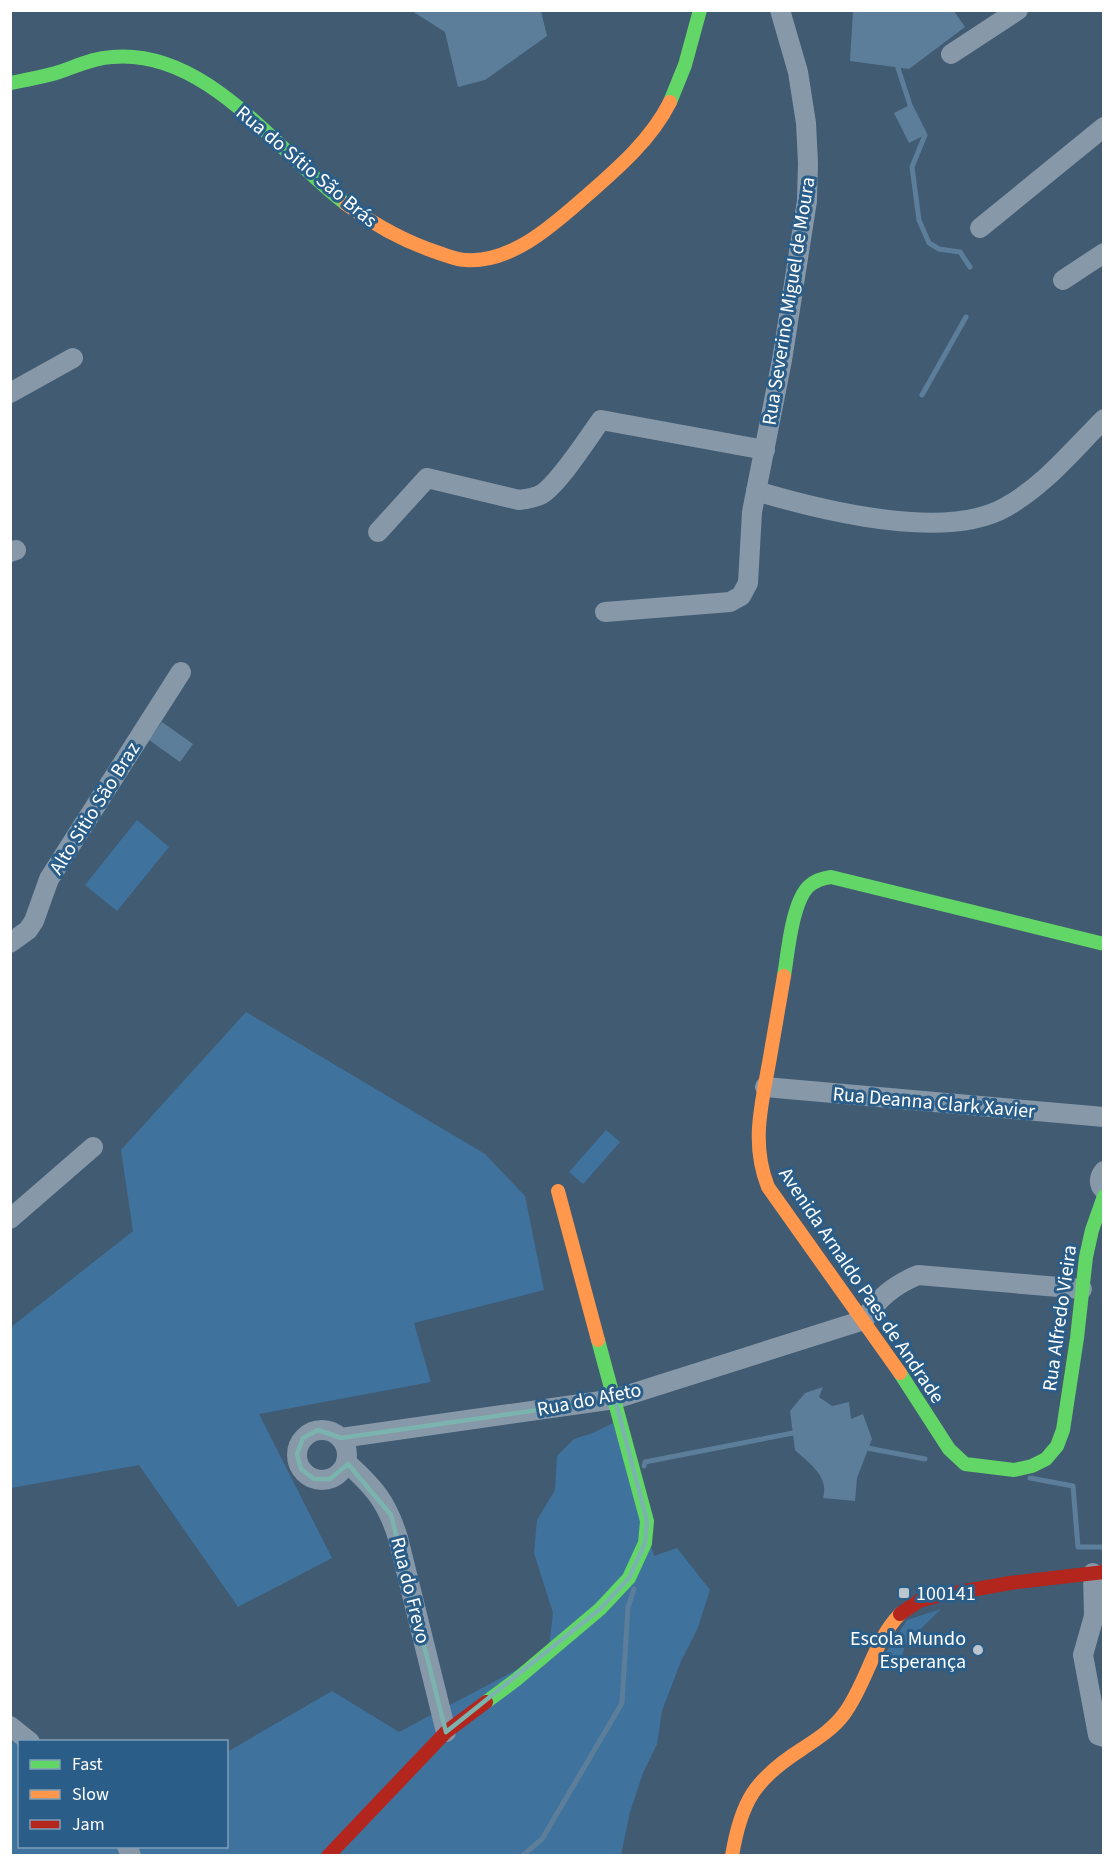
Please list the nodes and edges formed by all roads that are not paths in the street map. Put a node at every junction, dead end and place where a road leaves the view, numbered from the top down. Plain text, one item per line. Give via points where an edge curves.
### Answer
1 (700, 10) edge
2 (780, 10) edge
3 (1018, 10) edge
4 (951, 54) dead end
5 (10, 83) edge
6 (1104, 127) edge
7 (980, 228) dead end
8 (1104, 253) edge
9 (1063, 280) dead end
10 (73, 358) dead end
11 (10, 393) edge
12 (1104, 419) edge
13 (765, 450) junction
14 (756, 491) junction
15 (378, 532) dead end
16 (605, 612) dead end
17 (181, 672) dead end
18 (10, 943) edge
19 (1104, 944) edge
20 (765, 1087) junction
21 (1104, 1117) edge
22 (93, 1147) dead end
23 (1104, 1171) edge
24 (1104, 1190) edge
25 (558, 1191) dead end
26 (1104, 1196) edge
27 (10, 1219) edge
28 (1082, 1289) junction
29 (864, 1320) junction
30 (615, 1399) junction
31 (341, 1438) junction
32 (346, 1462) junction
33 (965, 1464) joint
34 (1098, 1573) edge
35 (10, 1726) edge
36 (446, 1732) junction
37 (1101, 1736) edge
38 (28, 1740) edge
39 (328, 1856) edge
40 (732, 1856) edge

1 - 5 street, Rua do Sítio São Brás via 676,90 662,117 639,146 600,184 525,243 498,256 469,261 412,243 358,214 234,104 170,65 140,57 100,58
2 - 13 street, Rua Severino Miguel de Moura via 798,72 806,123 807,201
3 - 4 street
6 - 7 street
8 - 9 street
10 - 11 street
12 - 14 street via 1041,484 1004,508 978,519 950,523 860,516
13 - 14 street, Rua Severino Miguel de Moura
13 - 15 street, Rua Severino Miguel de Moura via 602,420 542,494 519,500 427,478
14 - 16 street, Rua Severino Miguel de Moura via 748,584 741,597 730,602
17 - 18 street, Alto Sitio São Braz via 49,879 34,921
19 - 20 street, Avenida Arnaldo Paes de Andrade via 831,877 822,878 805,889 796,910
20 - 21 street, Rua Deanna Clark Xavier
20 - 29 street, Avenida Arnaldo Paes de Andrade via 759,1117 759,1168 768,1187
22 - 27 street
23 - 24 street via 1100,1179
25 - 30 street
26 - 28 street, Rua Alfredo Vieira via 1092,1230
28 - 29 street via 918,1275 888,1293
28 - 33 street, Rua Alfredo Vieira via 1063,1430 1057,1446 1046,1459 1014,1470
29 - 30 street, Rua do Afeto
29 - 33 street, Avenida Arnaldo Paes de Andrade via 942,1439
30 - 31 street, Rua do Afeto
30 - 36 street via 647,1521 638,1561 629,1578 600,1609
31 - 32 street
31 - 32 street, Rua do Afeto via 326,1430 310,1433 299,1446 297,1462 306,1475 322,1480 337,1475
32 - 36 street, Rua do Frevo via 380,1496 391,1515
34 - 37 street via 1094,1616 1083,1655
34 - 40 street via 972,1588 919,1601 907,1609 886,1632 843,1716 830,1731 766,1775 750,1792 742,1809
35 - 38 street
36 - 39 street

